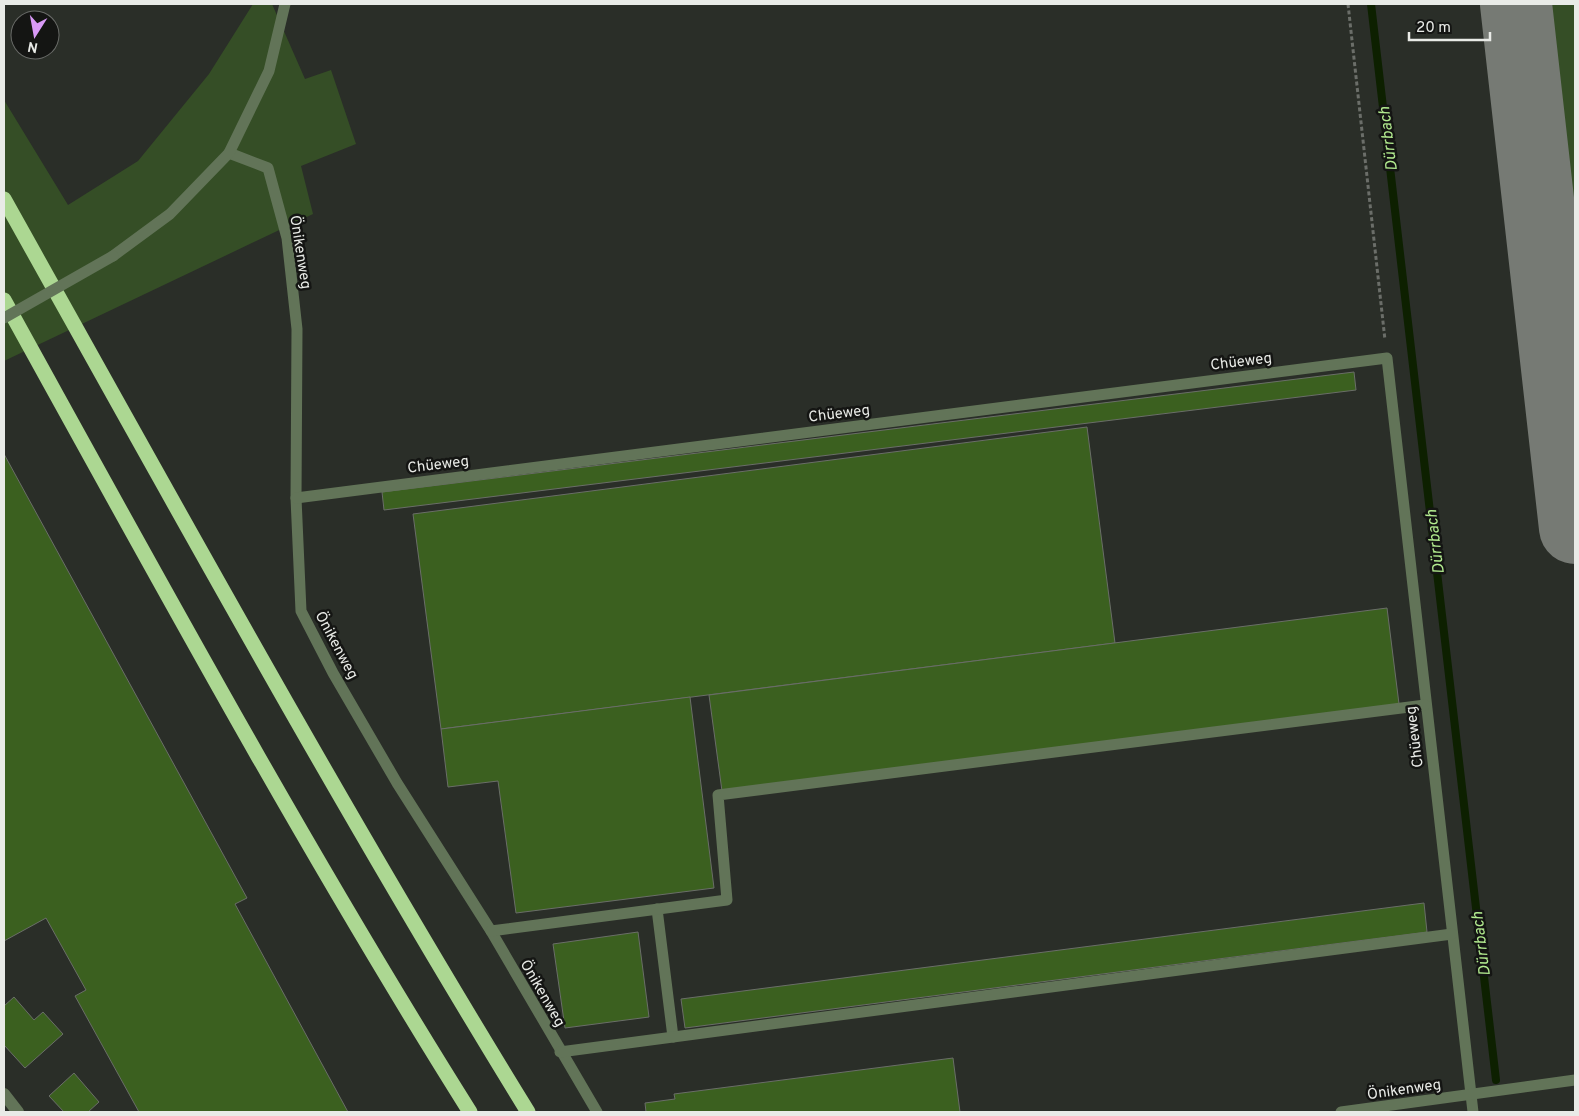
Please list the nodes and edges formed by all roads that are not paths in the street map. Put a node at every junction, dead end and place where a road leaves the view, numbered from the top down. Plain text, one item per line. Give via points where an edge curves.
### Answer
1 (285, 4) edge
2 (228, 153) junction
3 (4, 198) edge
4 (4, 300) edge
5 (4, 318) edge
6 (296, 498) junction
7 (1425, 705) junction
8 (658, 909) junction
9 (491, 931) junction
10 (1452, 934) junction
11 (673, 1037) junction
12 (560, 1052) junction
13 (1575, 1080) edge
14 (4, 1094) edge
15 (1472, 1095) junction
16 (18, 1112) edge
17 (470, 1112) edge
18 (528, 1112) edge
19 (597, 1112) edge
20 (1342, 1112) edge
21 (1473, 1112) edge

1 - 2 lane via 269,70
2 - 5 lane, bridge via 170,214 113,256
2 - 6 lane, Önikenweg via 268,168 287,238 297,328
3 - 18 highway via 308,743
4 - 17 highway via 262,763
6 - 7 lane, Chüeweg via 1386,358
6 - 9 lane, Önikenweg via 302,610 333,673 397,783
7 - 8 lane via 718,795 727,900
7 - 10 lane, Chüeweg
8 - 9 lane
8 - 11 lane
9 - 12 lane, Önikenweg
10 - 11 lane
10 - 15 lane, Chüeweg
11 - 12 lane
12 - 19 lane, Önikenweg
13 - 15 lane, Önikenweg
14 - 16 street
15 - 20 lane, Önikenweg
15 - 21 lane, Chüeweg

